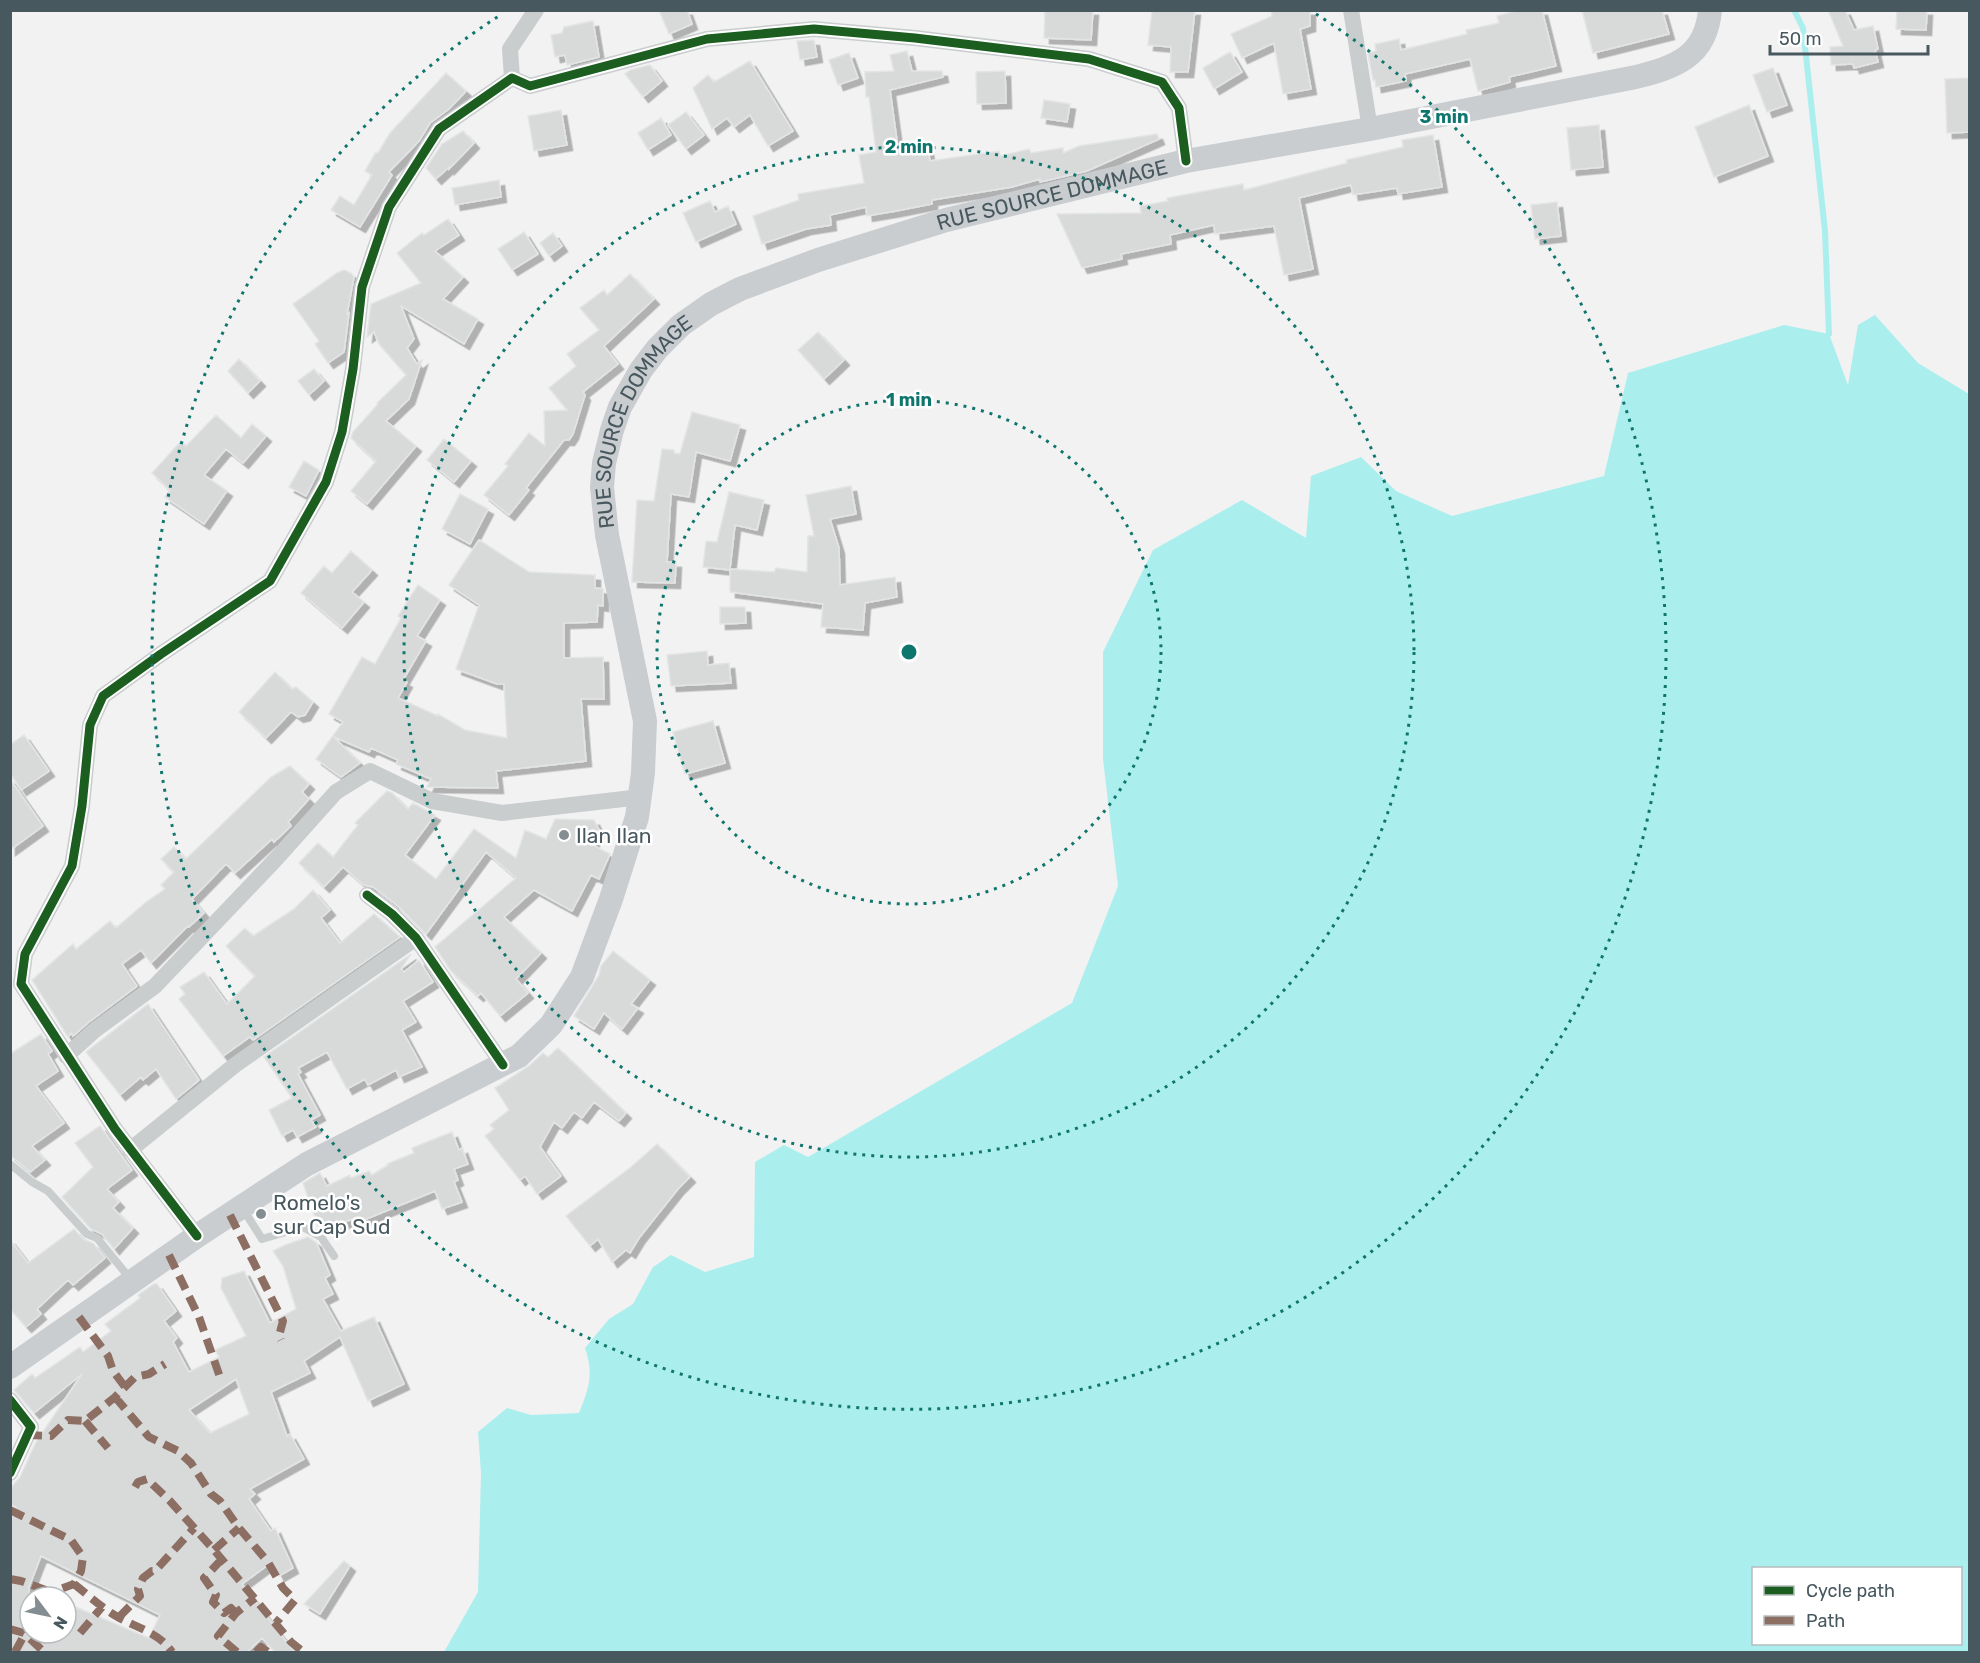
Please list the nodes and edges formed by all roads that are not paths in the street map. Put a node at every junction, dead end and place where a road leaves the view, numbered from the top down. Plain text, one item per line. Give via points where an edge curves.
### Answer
1 (536, 10) edge
2 (1351, 10) edge
3 (1710, 10) edge
4 (512, 78) junction
5 (1370, 129) junction
6 (1186, 162) junction
7 (641, 796) junction
8 (367, 895) dead end
9 (416, 938) junction
10 (66, 1056) junction
11 (503, 1065) junction
12 (130, 1150) junction
13 (10, 1164) edge
14 (241, 1207) junction
15 (197, 1236) junction
16 (334, 1257) dead end
17 (132, 1281) junction
18 (13, 1358) edge
19 (10, 1400) edge
20 (10, 1473) edge

1 - 4 street via 510,49
2 - 5 street
3 - 5 main road, RUE SOURCE DOMMAGE via 1704,36 1696,49 1670,68
4 - 6 street via 530,86 707,39 814,29 1089,59 1162,82 1179,108
4 - 10 street via 439,129 389,207 362,287 342,432 326,482 270,581 103,696 94,715 72,866 25,954 21,984
5 - 6 main road, RUE SOURCE DOMMAGE
6 - 7 main road, RUE SOURCE DOMMAGE via 946,220 818,260 711,304 681,325 657,349 640,370 620,407 604,463 602,487 606,536 645,721
7 - 10 street via 502,813 432,801 370,771 336,792 155,986
7 - 11 main road, RUE SOURCE DOMMAGE via 582,977 551,1025 519,1056
8 - 9 street
9 - 11 street
9 - 12 street via 235,1065
10 - 12 street
11 - 14 main road, RUE SOURCE DOMMAGE via 307,1164
12 - 15 street
13 - 17 lane via 48,1191 87,1234 97,1238
14 - 15 main road, RUE SOURCE DOMMAGE
14 - 16 lane via 262,1239 303,1227 321,1237
15 - 17 main road, RUE SOURCE DOMMAGE
17 - 18 main road, RUE SOURCE DOMMAGE
19 - 20 street via 31,1427

